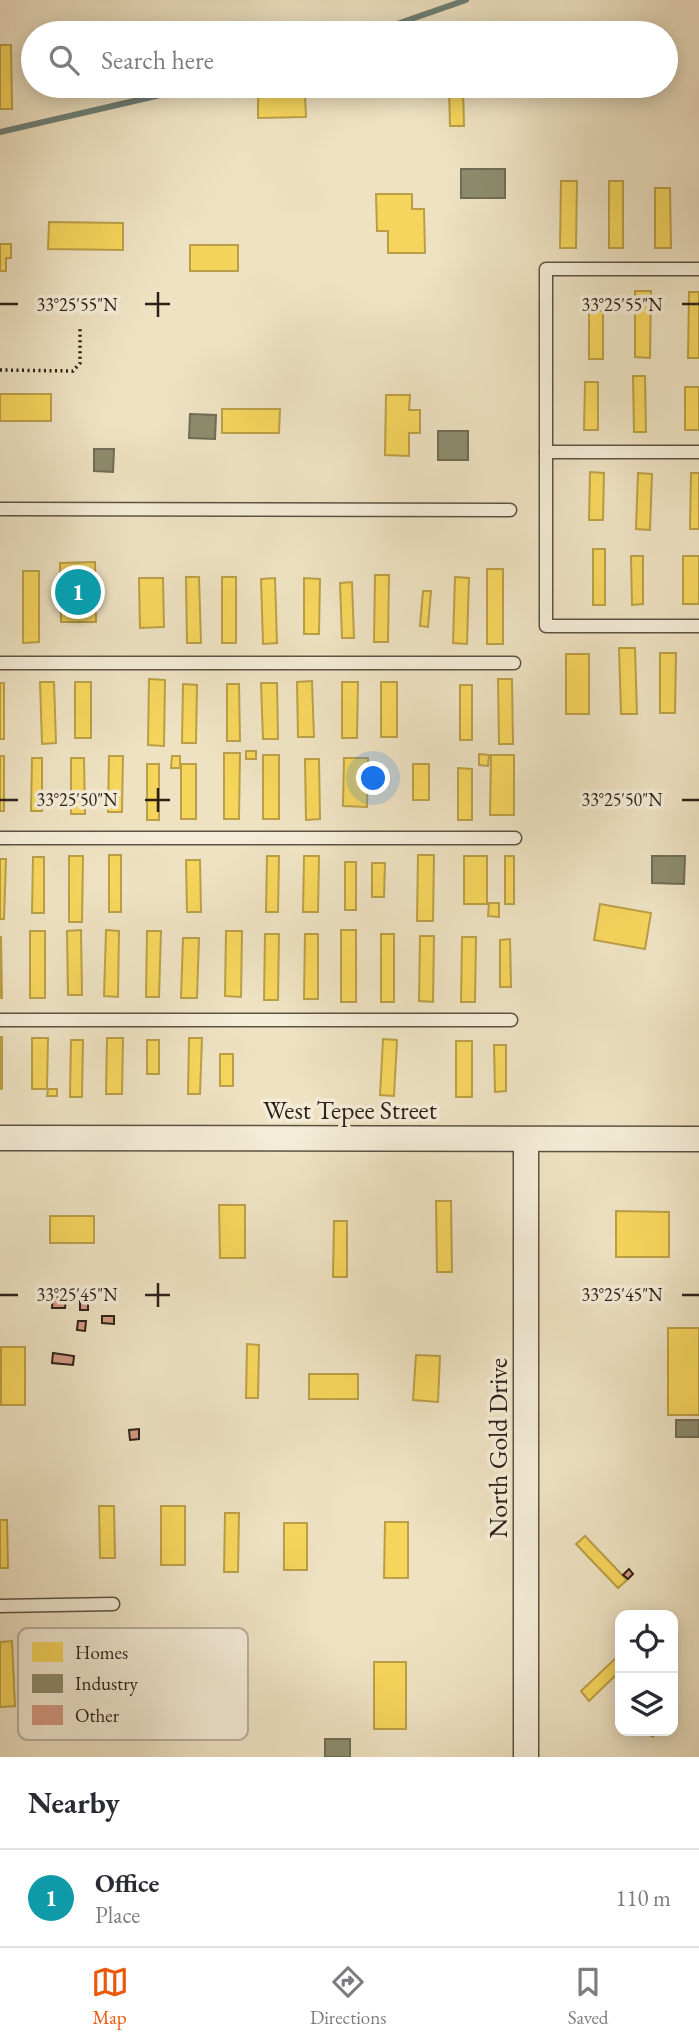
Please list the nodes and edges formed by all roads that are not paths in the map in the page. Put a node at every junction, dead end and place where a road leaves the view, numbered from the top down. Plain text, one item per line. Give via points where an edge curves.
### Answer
1 (699, 269) edge
2 (546, 452) junction
3 (699, 452) edge
4 (0, 509) edge
5 (510, 510) dead end
6 (699, 626) edge
7 (0, 663) edge
8 (514, 663) dead end
9 (0, 838) edge
10 (515, 838) dead end
11 (0, 1020) edge
12 (511, 1020) dead end
13 (0, 1139) edge
14 (699, 1139) edge
15 (526, 1140) junction
16 (113, 1604) dead end
17 (0, 1606) edge
18 (526, 1757) edge

1 - 2 lane via 546,269
2 - 3 lane
2 - 6 lane via 546,626
4 - 5 lane
7 - 8 lane
9 - 10 lane
11 - 12 lane
13 - 15 street, West Tepee Street
14 - 15 street, West Tepee Street
15 - 18 street, North Gold Drive
16 - 17 lane

